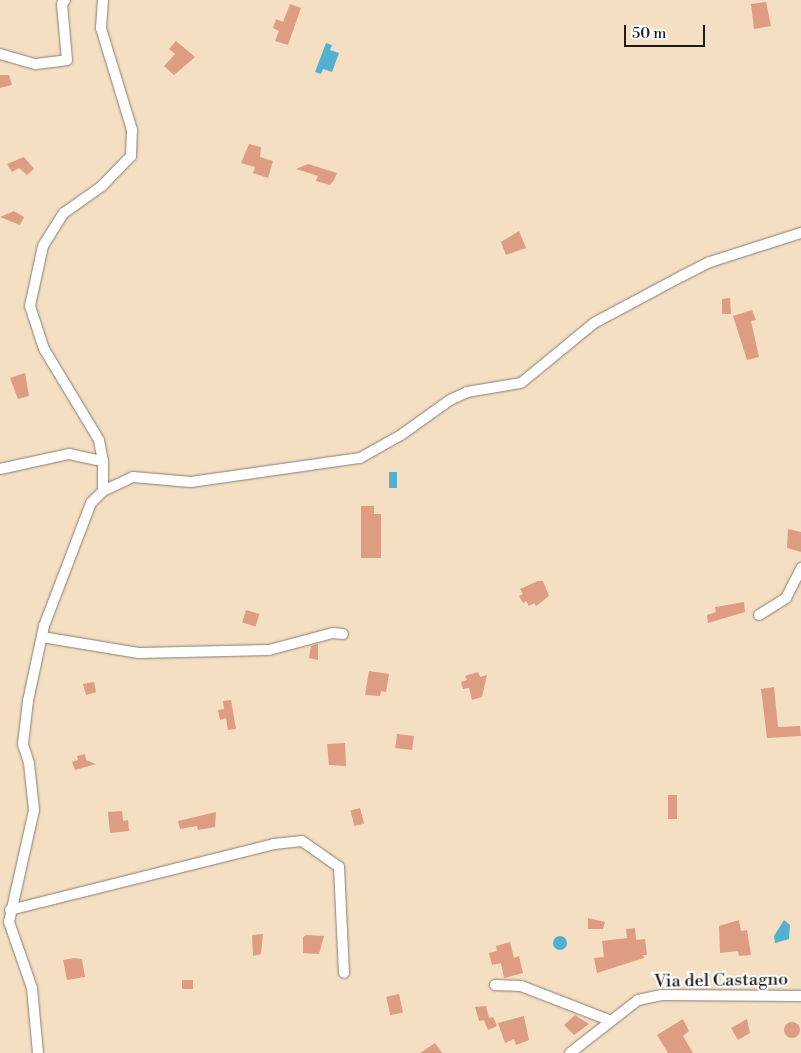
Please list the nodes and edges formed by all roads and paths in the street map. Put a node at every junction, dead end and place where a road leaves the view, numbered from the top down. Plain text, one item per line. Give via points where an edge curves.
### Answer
1 (65, 0) edge
2 (103, 0) edge
3 (0, 54) edge
4 (801, 233) edge
5 (103, 461) junction
6 (0, 468) edge
7 (103, 490) junction
8 (801, 568) edge
9 (760, 615) dead end
10 (343, 634) dead end
11 (42, 637) junction
12 (10, 910) junction
13 (344, 974) dead end
14 (495, 985) dead end
15 (801, 996) edge
16 (609, 1020) junction
17 (38, 1053) edge
18 (570, 1053) edge

1 - 3 street via 62,4 68,60 36,64
2 - 5 street via 101,28 132,130 131,156 102,186 64,213 43,246 30,306 44,349 99,440
4 - 7 street via 710,262 682,276 594,323 521,383 467,392 360,458 191,482 133,478
5 - 6 street via 69,454
5 - 7 street
7 - 11 street via 91,503
8 - 9 street via 786,598
10 - 11 street via 333,633 270,650 139,653
11 - 12 street via 28,701 23,744 29,763 34,810
12 - 13 street via 274,844 302,841 338,867
12 - 17 street via 9,922 32,988
14 - 16 street via 521,986
15 - 16 street, Via del Castagno via 661,995 638,1000
16 - 18 street, Via del Castagno

